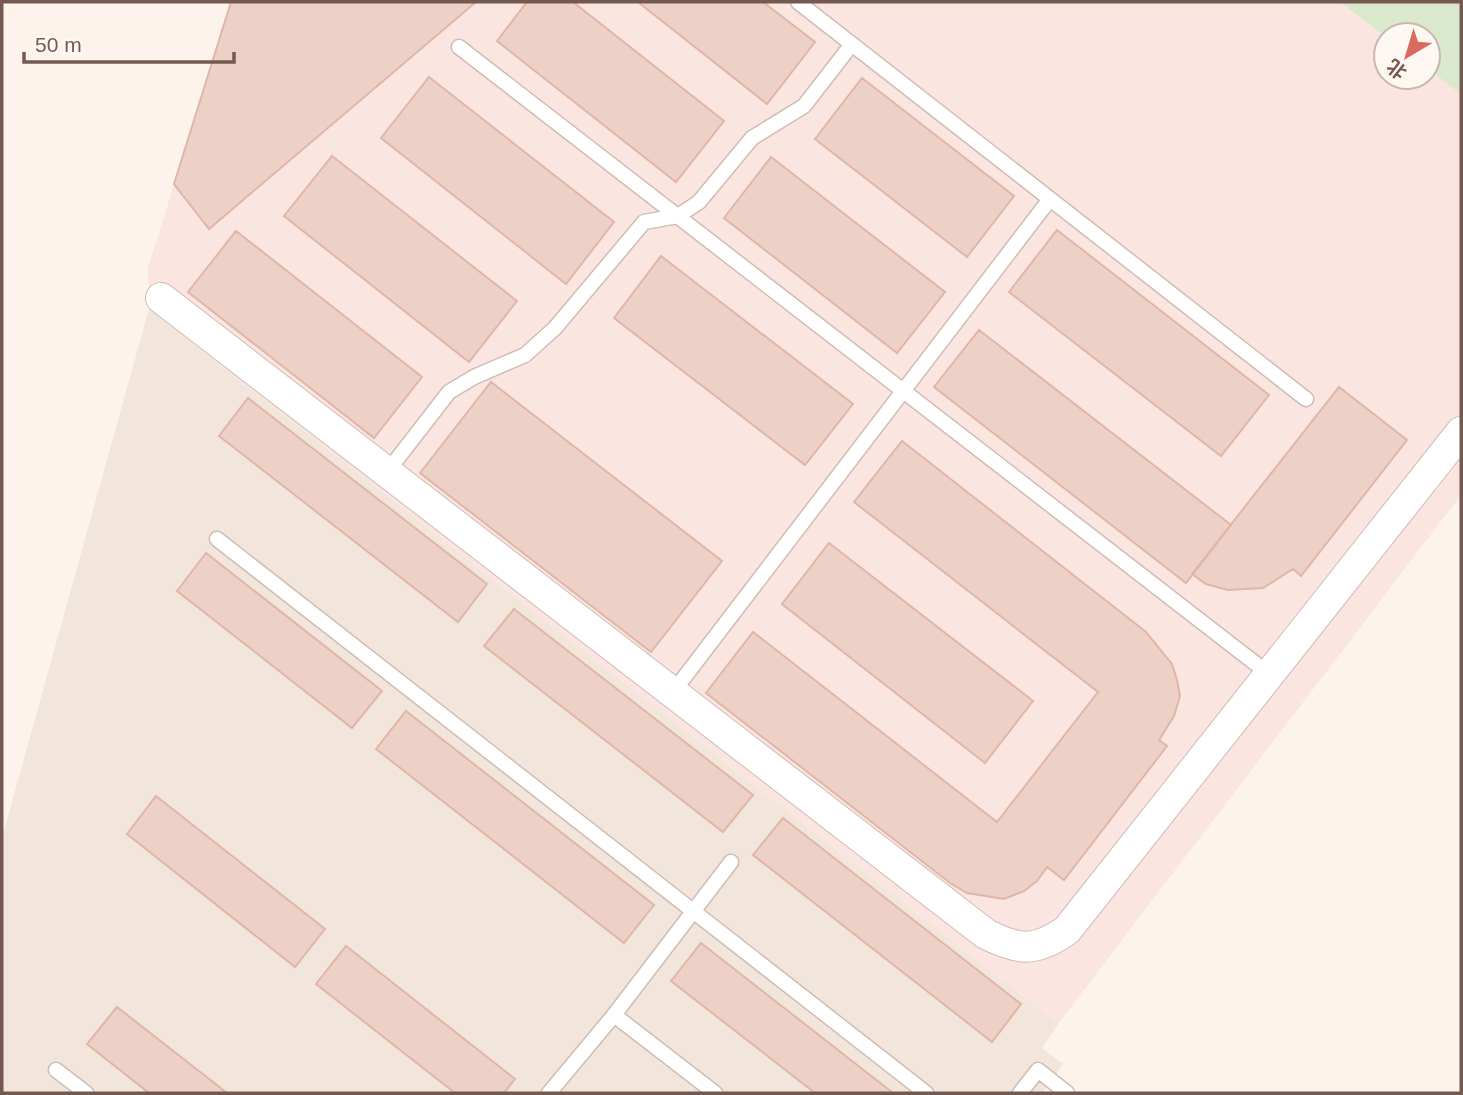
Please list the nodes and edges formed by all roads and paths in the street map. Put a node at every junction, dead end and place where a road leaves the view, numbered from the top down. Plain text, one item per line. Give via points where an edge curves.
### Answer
1 (798, 2) edge
2 (852, 44) junction
3 (458, 47) dead end
4 (1049, 198) junction
5 (678, 216) junction
6 (161, 298) dead end
7 (903, 391) junction
8 (1306, 399) dead end
9 (1461, 432) edge
10 (387, 472) junction
11 (217, 539) dead end
12 (1269, 674) junction
13 (673, 692) junction
14 (732, 862) dead end
15 (693, 912) junction
16 (614, 1015) junction
17 (55, 1070) dead end
18 (86, 1093) edge
19 (549, 1093) edge
20 (715, 1093) edge
21 (926, 1093) edge
22 (1020, 1093) edge
23 (1067, 1093) edge

1 - 2 lane
2 - 4 lane
2 - 5 lane via 804,106 752,138 699,202
3 - 5 lane
4 - 7 lane
4 - 8 lane
5 - 7 lane
5 - 10 lane via 644,222 555,328 525,355 449,392
6 - 10 street
7 - 12 lane
7 - 13 lane
9 - 12 street
10 - 13 street
11 - 15 lane
12 - 13 street via 1067,930 1052,941 1029,948 1005,944 986,934
14 - 15 lane
15 - 16 lane
15 - 21 lane
16 - 19 lane
16 - 20 lane
17 - 18 lane
22 - 23 lane via 1038,1070

